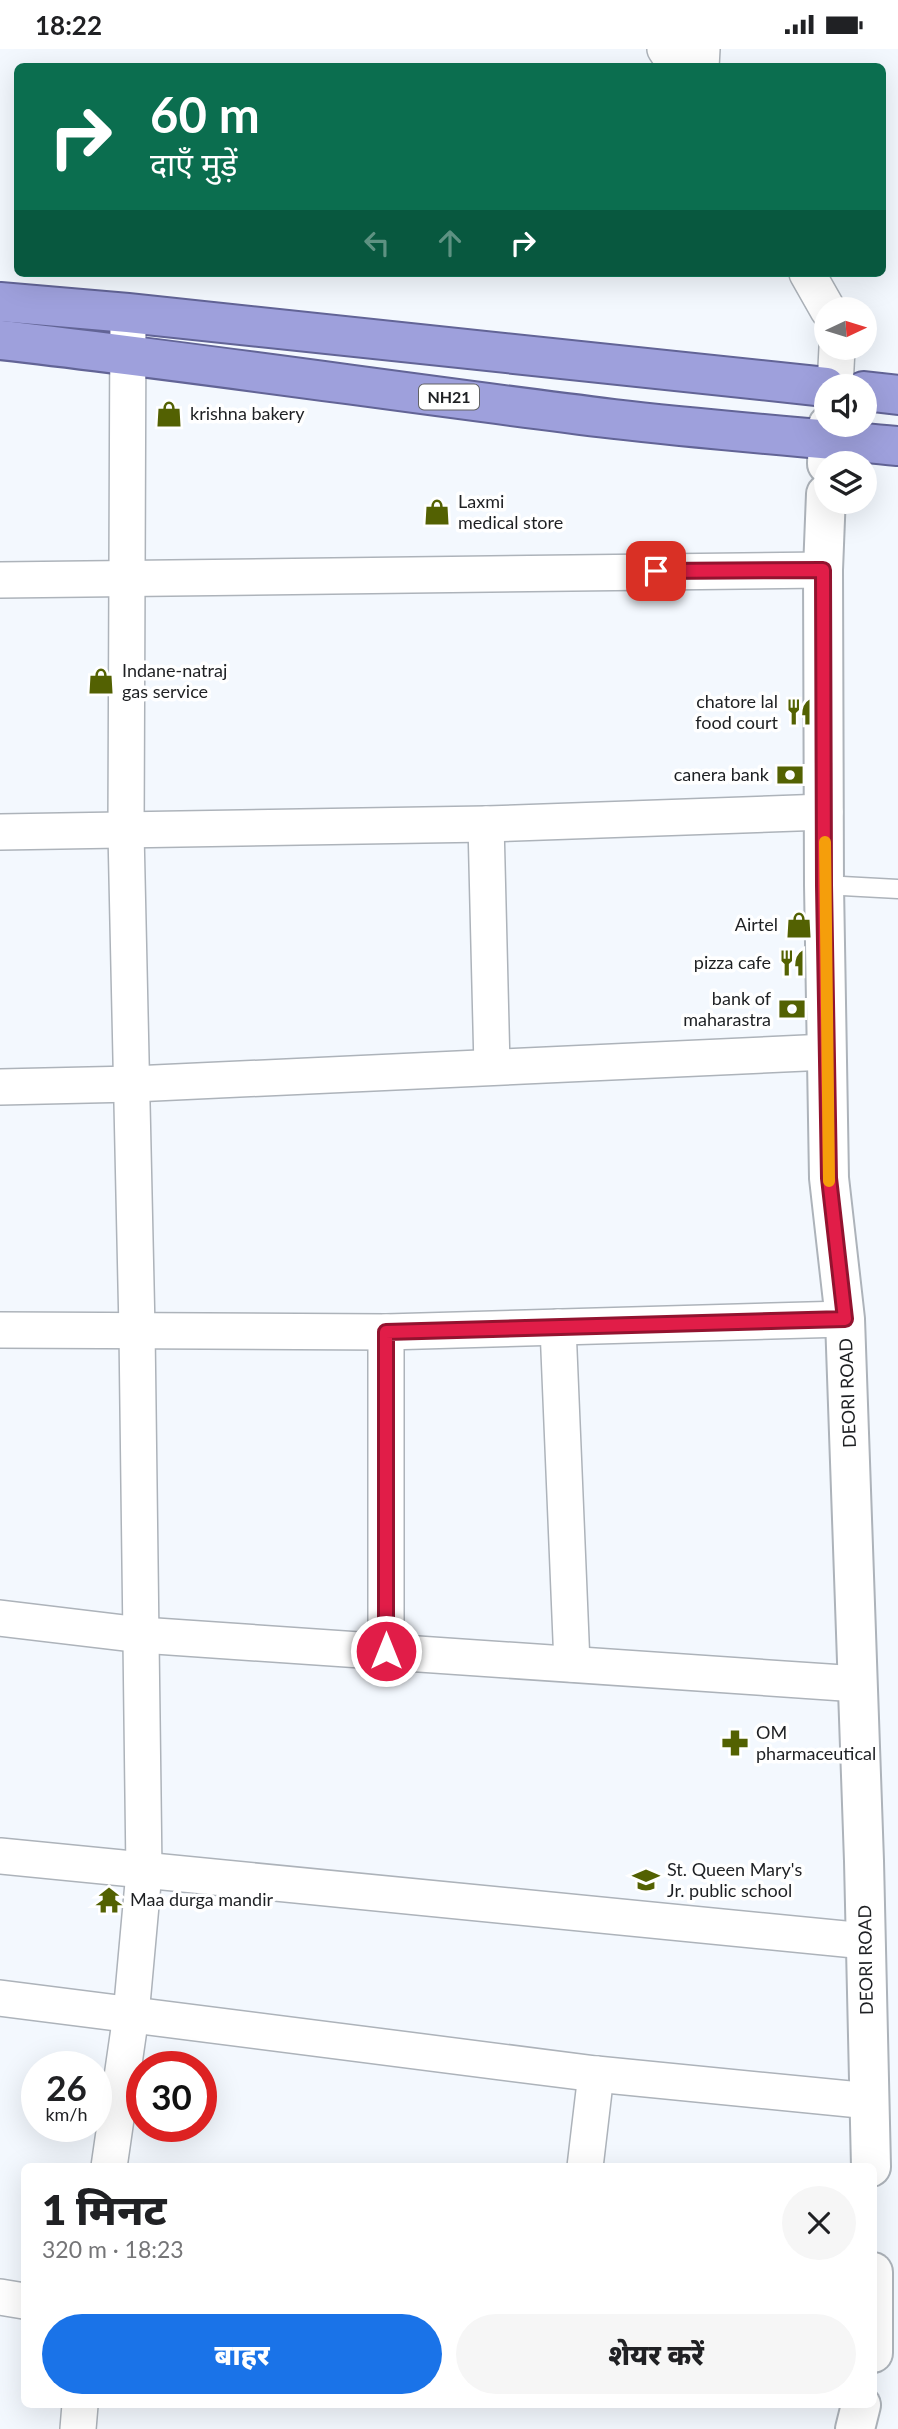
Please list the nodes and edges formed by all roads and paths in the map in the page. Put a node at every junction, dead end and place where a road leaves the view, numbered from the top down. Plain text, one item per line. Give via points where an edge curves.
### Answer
1 (809, 277) edge
2 (821, 297) edge
3 (0, 302) edge
4 (128, 313) junction
5 (0, 340) edge
6 (128, 355) junction
7 (814, 386) edge
8 (877, 393) edge
9 (898, 395) edge
10 (828, 443) edge
11 (898, 446) edge
12 (825, 514) edge
13 (823, 570) junction
14 (127, 577) junction
15 (0, 580) edge
16 (825, 812) junction
17 (486, 824) junction
18 (0, 832) edge
19 (127, 832) junction
20 (824, 885) junction
21 (898, 889) edge
22 (827, 1052) junction
23 (492, 1067) junction
24 (133, 1084) junction
25 (0, 1087) edge
26 (845, 1319) junction
27 (558, 1327) junction
28 (0, 1330) edge
29 (137, 1330) junction
30 (386, 1332) junction
31 (0, 1618) edge
32 (141, 1635) junction
33 (386, 1651) junction
34 (572, 1664) junction
35 (858, 1684) junction
36 (0, 1856) edge
37 (144, 1872) junction
38 (865, 1941) junction
39 (0, 1997) edge
40 (131, 2015) junction
41 (596, 2074) junction
42 (870, 2101) junction
43 (110, 2163) edge
44 (585, 2163) edge
45 (871, 2163) edge
46 (0, 2297) edge
47 (21, 2300) edge
48 (80, 2408) edge
49 (860, 2408) edge
50 (78, 2429) edge
51 (855, 2429) edge

1 - 2 street
3 - 4 highway
4 - 6 street
4 - 7 highway
5 - 6 highway, NH21
6 - 10 highway, NH21
6 - 14 street
8 - 9 highway
10 - 11 highway, NH21
12 - 13 street, DEORI ROAD
13 - 14 street
13 - 16 street, DEORI ROAD
14 - 15 street
14 - 19 street
16 - 17 street
16 - 20 street, DEORI ROAD
17 - 19 street
17 - 23 street
18 - 19 street
19 - 24 street
20 - 21 lane
20 - 22 street, DEORI ROAD
22 - 23 street
22 - 26 street, DEORI ROAD via 829,1178
23 - 24 street
24 - 25 street
24 - 29 street
26 - 27 street
26 - 35 street, DEORI ROAD
27 - 30 street
27 - 34 street
28 - 29 street
29 - 30 street
29 - 32 street
30 - 33 street
31 - 32 street
32 - 33 street
32 - 37 street
33 - 34 street
34 - 35 street
35 - 38 street, DEORI ROAD
36 - 37 street
37 - 38 street
37 - 40 street
38 - 42 street, DEORI ROAD
39 - 40 street
40 - 41 street
40 - 43 street
41 - 42 street
41 - 44 street
42 - 45 street, DEORI ROAD
46 - 47 street
48 - 50 street
49 - 51 street

